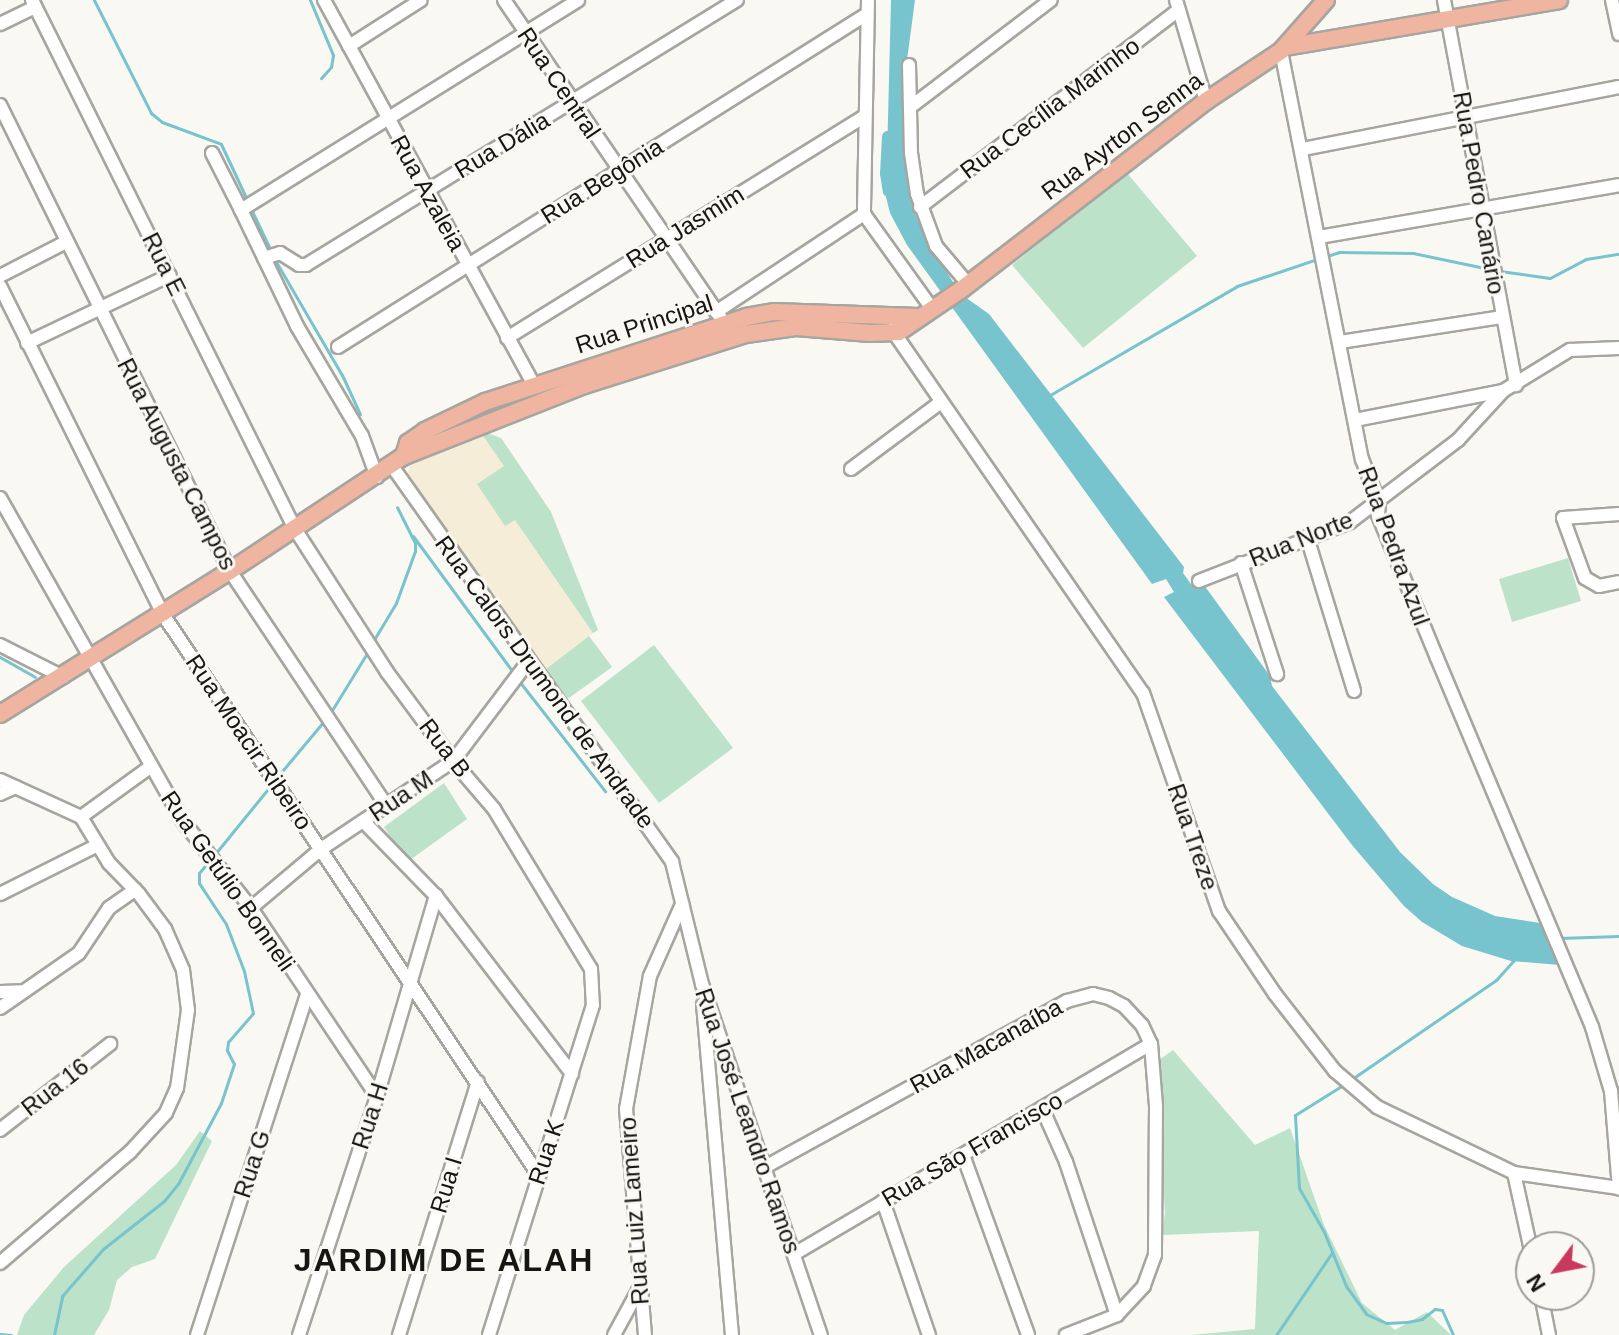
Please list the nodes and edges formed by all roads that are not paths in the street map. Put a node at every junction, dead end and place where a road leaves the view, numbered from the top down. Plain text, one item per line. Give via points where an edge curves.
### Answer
1 (324, 0) edge
2 (421, 0) edge
3 (504, 0) edge
4 (578, 0) edge
5 (737, 0) edge
6 (868, 0) edge
7 (1051, 0) edge
8 (1326, 0) edge
9 (1444, 0) edge
10 (1559, 0) edge
11 (1612, 0) edge
12 (34, 4) edge
13 (1178, 5) edge
14 (867, 14) junction
15 (1447, 21) junction
16 (0, 24) edge
17 (524, 33) junction
18 (1619, 34) edge
19 (349, 46) junction
20 (1283, 49) junction
21 (909, 65) dead end
22 (1619, 87) edge
23 (1206, 101) junction
24 (571, 103) junction
25 (0, 105) edge
26 (913, 105) junction
27 (1466, 115) junction
28 (864, 117) junction
29 (388, 118) junction
30 (1303, 149) junction
31 (212, 153) dead end
32 (619, 172) junction
33 (1619, 185) edge
34 (427, 190) junction
35 (247, 207) junction
36 (920, 207) junction
37 (1484, 207) junction
38 (864, 214) junction
39 (1319, 237) junction
40 (667, 238) junction
41 (66, 242) junction
42 (269, 256) junction
43 (467, 264) junction
44 (170, 275) junction
45 (0, 276) edge
46 (0, 286) edge
47 (965, 287) junction
48 (100, 309) junction
49 (932, 310) junction
50 (720, 317) junction
51 (1501, 317) junction
52 (893, 326) junction
53 (507, 338) junction
54 (1340, 342) junction
55 (27, 343) junction
56 (338, 347) dead end
57 (1619, 348) edge
58 (534, 385) junction
59 (1516, 385) junction
60 (1503, 391) junction
61 (941, 402) junction
62 (1355, 420) junction
63 (389, 468) junction
64 (851, 469) dead end
65 (0, 498) edge
66 (1379, 503) junction
67 (1619, 514) edge
68 (295, 529) junction
69 (1307, 537) junction
70 (1241, 563) junction
71 (230, 571) junction
72 (1199, 581) dead end
73 (1619, 582) edge
74 (162, 613) junction
75 (0, 645) edge
76 (91, 660) junction
77 (528, 662) junction
78 (1277, 674) dead end
79 (63, 677) junction
80 (1354, 691) dead end
81 (0, 714) edge
82 (453, 761) junction
83 (150, 767) junction
84 (0, 780) edge
85 (16, 787) junction
86 (0, 794) edge
87 (386, 805) junction
88 (81, 817) junction
89 (364, 822) junction
90 (96, 846) junction
91 (321, 849) junction
92 (135, 890) junction
93 (0, 894) edge
94 (436, 896) junction
95 (682, 904) junction
96 (251, 908) junction
97 (591, 969) joint
98 (412, 980) junction
99 (702, 984) junction
100 (24, 991) junction
101 (0, 992) edge
102 (307, 994) junction
103 (0, 1008) edge
104 (110, 1044) dead end
105 (1151, 1044) junction
106 (572, 1074) junction
107 (478, 1082) junction
108 (377, 1096) junction
109 (1042, 1108) junction
110 (3, 1130) edge
111 (963, 1155) junction
112 (765, 1167) junction
113 (1514, 1173) junction
114 (538, 1174) junction
115 (1619, 1188) edge
116 (883, 1201) junction
117 (1527, 1231) edge
118 (794, 1254) junction
119 (0, 1263) edge
120 (639, 1289) junction
121 (1544, 1311) edge
122 (1117, 1315) junction
123 (197, 1335) edge
124 (299, 1335) edge
125 (399, 1335) edge
126 (489, 1335) edge
127 (614, 1335) edge
128 (645, 1335) edge
129 (732, 1335) edge
130 (821, 1335) edge
131 (929, 1335) edge
132 (1028, 1335) edge
133 (1066, 1335) edge
134 (1549, 1335) edge

1 - 19 street, Rua Azaleia
2 - 19 street
3 - 17 street, Rua Central
4 - 17 street
5 - 24 street, Rua Dália
6 - 14 street
7 - 26 street
8 - 20 main road, Rua Ayrton Senna
9 - 15 street, Rua Pedro Canário
10 - 15 main road
11 - 18 street
12 - 16 street
12 - 44 street, Rua E
13 - 23 street
13 - 36 street, Rua Cecília Marinho
14 - 28 street
14 - 32 street, Rua Begônia
15 - 20 main road
15 - 27 street, Rua Pedro Canário
17 - 24 street, Rua Central
17 - 29 street
19 - 29 street, Rua Azaleia
20 - 23 main road, Rua Ayrton Senna
20 - 30 street, Rua Pedra Azul
21 - 26 street
22 - 27 street
23 - 47 main road, Rua Ayrton Senna
24 - 32 street, Rua Central
24 - 34 street, Rua Dália
25 - 41 street, Rua Augusta Campos
26 - 36 street via 911,153
27 - 30 street
27 - 37 street, Rua Pedro Canário
28 - 38 street
28 - 40 street, Rua Jasmim
29 - 34 street, Rua Azaleia
29 - 35 street
30 - 39 street, Rua Pedra Azul
31 - 35 street, Rua Calors Drumond de Andrade
32 - 40 street, Rua Central
32 - 43 street, Rua Begônia
33 - 37 street
34 - 42 street, Rua Dália via 306,265 283,254
34 - 43 street, Rua Azaleia
35 - 42 street, Rua Calors Drumond de Andrade
36 - 47 street via 936,246
37 - 39 street
37 - 51 street, Rua Pedro Canário
38 - 49 street
38 - 50 street
39 - 54 street, Rua Pedra Azul
40 - 50 street, Rua Central
40 - 53 street, Rua Jasmim
41 - 45 street
41 - 48 street, Rua Augusta Campos
42 - 63 street, Rua Calors Drumond de Andrade via 297,326 362,436
43 - 53 street, Rua Azaleia
43 - 56 street, Rua Begônia
44 - 48 street
44 - 68 street, Rua E
46 - 55 street, Rua Moacir Ribeiro
47 - 49 main road, Rua Ayrton Senna
48 - 55 street
48 - 71 street, Rua Augusta Campos
49 - 52 main road, Rua Principal
50 - 52 main road, Rua Principal via 775,312
50 - 58 main road, Rua Principal
51 - 54 street
51 - 59 street, Rua Pedro Canário
52 - 61 street, Rua Treze
52 - 63 main road, Rua Principal via 796,327 746,334 584,385
53 - 58 street, Rua Azaleia
54 - 62 street, Rua Pedra Azul
55 - 74 street, Rua Moacir Ribeiro
57 - 59 street via 1570,350
58 - 63 main road, Rua Principal via 425,431
59 - 60 street
60 - 62 street
60 - 66 street, Rua Norte via 1458,440
61 - 64 street
61 - 113 street, Rua Treze via 1143,693 1219,911 1275,994 1335,1071 1377,1107
62 - 66 street, Rua Pedra Azul via 1362,459
63 - 68 main road, Rua Principal
63 - 77 street, Rua Calors Drumond de Andrade
65 - 76 street, Rua Getúlio Bonneli
66 - 69 street, Rua Norte via 1350,522
66 - 115 street, Rua Pedra Azul via 1378,515 1592,1027 1611,1091
67 - 73 street via 1563,518 1589,581 1599,586
68 - 71 main road, Rua Principal
68 - 82 street, Rua B via 387,672
69 - 70 street, Rua Norte
69 - 80 street
70 - 72 street, Rua Norte
70 - 78 street
71 - 74 main road, Rua Principal
71 - 87 street, Rua Augusta Campos
74 - 76 main road, Rua Principal
74 - 91 street, Rua Moacir Ribeiro
75 - 79 street
76 - 79 main road, Rua Principal
76 - 83 street, Rua Getúlio Bonneli
77 - 82 street, Rua M
77 - 95 street, Rua Calors Drumond de Andrade via 662,844 677,874
79 - 81 main road, Rua Principal
82 - 87 street, Rua M
82 - 97 street, Rua B via 494,809
83 - 88 street
83 - 96 street, Rua Getúlio Bonneli via 182,820
84 - 85 street
85 - 86 street
85 - 88 street
87 - 89 street, Rua M
88 - 90 street
89 - 91 street, Rua M
89 - 94 street
90 - 92 street
90 - 93 street
91 - 96 street, Rua M
91 - 98 street, Rua Moacir Ribeiro
92 - 100 street via 109,908 79,953
92 - 119 street via 165,929 187,989 184,1047 173,1100 130,1152
94 - 98 street, Rua H
94 - 106 street
95 - 99 street, Rua José Leandro Ramos
95 - 120 street, Rua Luiz Lameiro via 650,976 626,1109
96 - 102 street, Rua Getúlio Bonneli
97 - 106 street, Rua K via 593,1005
98 - 107 street, Rua Moacir Ribeiro
98 - 108 street, Rua H
99 - 112 street, Rua José Leandro Ramos
99 - 129 street
100 - 101 street
100 - 103 street
102 - 108 street, Rua Getúlio Bonneli
102 - 123 street, Rua G
104 - 110 street, Rua 16
105 - 109 street, Rua São Francisco
105 - 112 street, Rua Macanaíba via 1124,1006 1109,998 1079,996
105 - 122 street, Rua Macanaíba via 1155,1255 1144,1286
106 - 114 street, Rua K
107 - 114 street, Rua Moacir Ribeiro
107 - 125 street, Rua I
108 - 124 street, Rua H
109 - 111 street, Rua São Francisco
109 - 122 street via 1066,1162
111 - 116 street, Rua São Francisco
111 - 132 street
112 - 118 street, Rua José Leandro Ramos
113 - 115 street, Rua Treze
113 - 117 street
114 - 126 street, Rua K
116 - 118 street, Rua São Francisco
116 - 131 street
118 - 130 street, Rua José Leandro Ramos
120 - 127 street
120 - 128 street, Rua Luiz Lameiro
121 - 134 street
122 - 133 street, Rua Macanaíba

